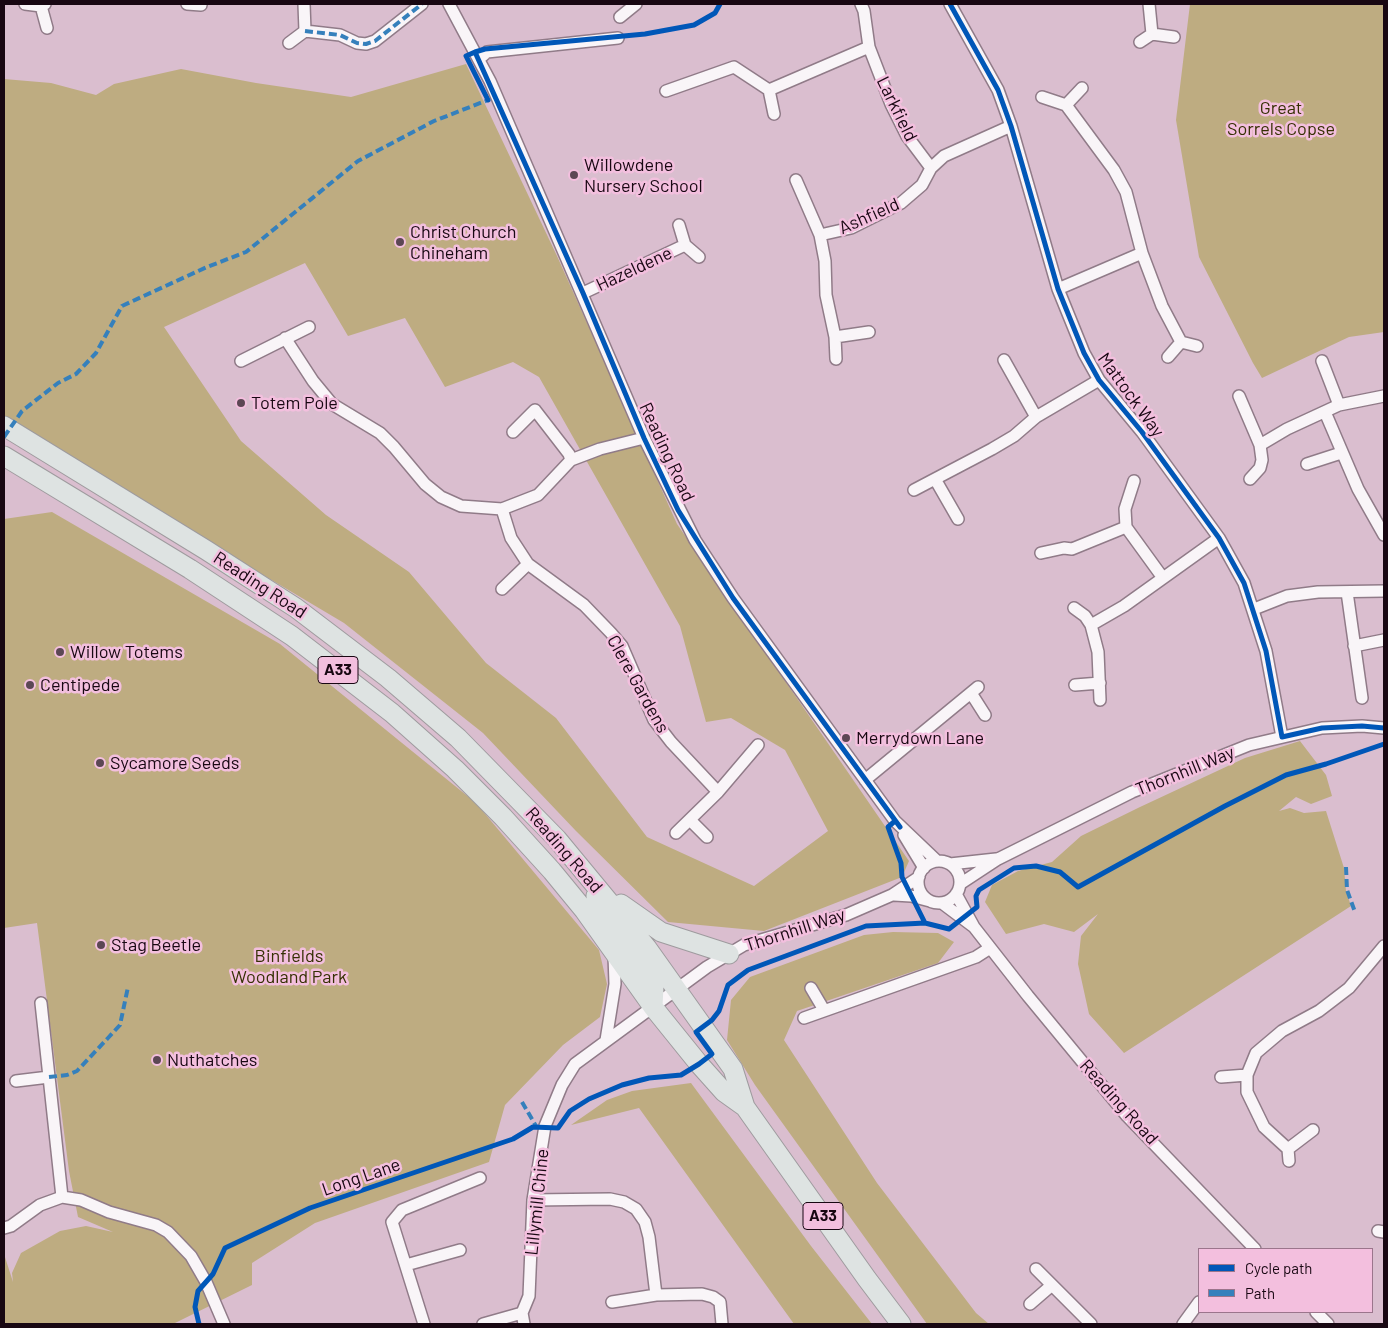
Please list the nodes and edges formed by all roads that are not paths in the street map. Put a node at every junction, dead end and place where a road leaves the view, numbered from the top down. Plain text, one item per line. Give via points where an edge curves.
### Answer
1 (25, 4) edge
2 (187, 4) edge
3 (304, 4) edge
4 (422, 4) edge
5 (449, 4) edge
6 (634, 4) edge
7 (861, 4) edge
8 (950, 4) edge
9 (1149, 4) edge
10 (43, 5) edge
11 (201, 5) dead end
12 (620, 17) dead end
13 (47, 28) dead end
14 (305, 31) junction
15 (1152, 34) junction
16 (1174, 37) dead end
17 (618, 38) dead end
18 (1140, 42) dead end
19 (289, 43) dead end
20 (869, 47) junction
21 (479, 59) junction
22 (1082, 88) dead end
23 (769, 90) junction
24 (666, 91) dead end
25 (1042, 97) dead end
26 (1066, 105) junction
27 (774, 114) dead end
28 (1011, 126) junction
29 (931, 168) junction
30 (796, 180) dead end
31 (679, 225) dead end
32 (820, 235) junction
33 (685, 244) junction
34 (1142, 253) junction
35 (699, 258) dead end
36 (1058, 289) junction
37 (583, 293) junction
38 (309, 327) dead end
39 (869, 332) dead end
40 (835, 336) junction
41 (285, 338) junction
42 (1181, 342) junction
43 (1198, 346) dead end
44 (1168, 357) dead end
45 (836, 359) dead end
46 (1004, 360) dead end
47 (241, 361) dead end
48 (1322, 361) dead end
49 (1099, 380) junction
50 (1239, 396) dead end
51 (1384, 396) edge
52 (1339, 405) junction
53 (1326, 412) junction
54 (1036, 417) junction
55 (4, 426) edge
56 (513, 432) dead end
57 (644, 438) junction
58 (1260, 445) junction
59 (1341, 453) junction
60 (4, 456) edge
61 (571, 460) junction
62 (1307, 464) dead end
63 (1250, 478) dead end
64 (935, 479) junction
65 (1134, 481) dead end
66 (914, 490) dead end
67 (502, 509) junction
68 (958, 519) dead end
69 (1381, 520) edge
70 (1126, 527) junction
71 (1384, 535) edge
72 (1219, 538) junction
73 (1041, 553) dead end
74 (528, 564) junction
75 (1163, 578) junction
76 (502, 589) dead end
77 (1384, 590) edge
78 (1347, 592) junction
79 (1074, 608) dead end
80 (1254, 609) junction
81 (1091, 625) junction
82 (1384, 640) edge
83 (1354, 646) junction
84 (1100, 683) junction
85 (1075, 685) dead end
86 (1362, 698) dead end
87 (1100, 700) dead end
88 (985, 715) dead end
89 (1384, 728) edge
90 (1282, 737) junction
91 (758, 744) dead end
92 (865, 780) junction
93 (718, 792) junction
94 (690, 820) junction
95 (900, 827) junction
96 (676, 833) dead end
97 (706, 837) dead end
98 (998, 859) junction
99 (937, 861) junction
100 (950, 864) junction
101 (921, 873) junction
102 (586, 874) junction
103 (958, 889) junction
104 (892, 895) junction
105 (937, 902) junction
106 (974, 926) junction
107 (990, 948) junction
108 (1384, 948) edge
109 (614, 953) junction
110 (729, 954) junction
111 (811, 988) dead end
112 (677, 990) junction
113 (41, 1004) dead end
114 (653, 1007) junction
115 (824, 1010) junction
116 (804, 1018) dead end
117 (606, 1040) junction
118 (1247, 1075) junction
119 (49, 1077) junction
120 (1221, 1077) dead end
121 (16, 1081) dead end
122 (745, 1107) junction
123 (1313, 1130) dead end
124 (1288, 1149) junction
125 (1289, 1161) dead end
126 (480, 1178) dead end
127 (62, 1197) junction
128 (533, 1200) junction
129 (4, 1228) edge
130 (1255, 1248) edge
131 (460, 1250) dead end
132 (406, 1265) junction
133 (1036, 1269) dead end
134 (1052, 1285) junction
135 (656, 1295) junction
136 (612, 1302) dead end
137 (1198, 1303) edge
138 (1030, 1304) dead end
139 (1317, 1313) edge
140 (523, 1319) edge
141 (224, 1324) edge
142 (424, 1324) edge
143 (483, 1324) edge
144 (722, 1324) edge
145 (902, 1324) edge
146 (1091, 1324) edge
147 (1183, 1324) edge
148 (1328, 1324) edge

1 - 10 street
2 - 11 street
3 - 14 street
4 - 14 street via 375,41 366,44 340,35
5 - 21 street, Reading Road
6 - 12 street
7 - 20 street, Larkfield
8 - 28 street, Mattock Way via 987,68
9 - 15 street
10 - 13 street
14 - 19 street
15 - 16 street
15 - 18 street
17 - 21 street via 487,52
20 - 23 street
20 - 29 street, Larkfield via 907,136
21 - 37 street, Reading Road
22 - 26 street
23 - 24 street via 734,67
23 - 27 street
25 - 26 street
26 - 34 street via 1114,170 1126,192
28 - 29 street, Ashfield via 944,156
28 - 36 street, Mattock Way
29 - 32 street, Ashfield via 922,185 901,202 851,228
30 - 32 street, Ashfield
31 - 33 street, Hazeldene
32 - 40 street, Ashfield via 826,295
33 - 35 street, Hazeldene
33 - 37 street, Hazeldene
34 - 36 street
34 - 42 street via 1162,306
36 - 49 street, Mattock Way via 1070,322
37 - 57 street, Reading Road
38 - 41 street
39 - 40 street
40 - 45 street, Ashfield
41 - 47 street
41 - 67 street via 313,382 332,404 380,433 436,493 461,506
42 - 43 street
42 - 44 street
46 - 54 street
48 - 52 street
49 - 54 street
49 - 72 street, Mattock Way via 1142,432
50 - 58 street
51 - 52 street
52 - 53 street
53 - 58 street
53 - 59 street
54 - 64 street via 992,450
55 - 102 highway, Reading Road / A33 via 264,586 346,645 458,738 539,820
56 - 61 street via 535,410
57 - 61 street
57 - 92 street, Reading Road via 678,510 733,598
58 - 63 street via 1260,468
59 - 62 street
59 - 69 street via 1358,489
60 - 109 highway, Reading Road / A33 via 190,569 284,631 392,713 455,769 522,837 584,910
61 - 67 street via 538,495
64 - 66 street
64 - 68 street
65 - 70 street via 1125,509
67 - 74 street, Clere Gardens via 511,538
69 - 71 street
70 - 73 street via 1072,549
70 - 75 street
72 - 75 street
72 - 80 street, Mattock Way via 1244,582
74 - 76 street
74 - 93 street, Clere Gardens via 584,605 611,632 622,646 654,720
75 - 81 street
77 - 78 street
78 - 80 street via 1287,596
78 - 83 street
79 - 81 street
80 - 90 street, Mattock Way via 1268,659
81 - 84 street via 1098,652
82 - 83 street
83 - 86 street
84 - 85 street
84 - 87 street
88 - 92 street via 974,690
89 - 90 street, Thornhill Way via 1322,728
90 - 98 street, Thornhill Way via 1249,745 1132,792
91 - 93 street
92 - 95 street, Reading Road
93 - 94 street
94 - 96 street
94 - 97 street
95 - 99 street, Reading Road
95 - 101 street, Reading Road
98 - 100 street, Thornhill Way
98 - 103 street, Thornhill Way
99 - 100 street
99 - 101 street
100 - 103 street via 956,869
101 - 104 street, Thornhill Way
101 - 105 street via 920,891
102 - 110 highway via 652,927
102 - 112 highway, Reading Road / A33 via 648,948
102 - 114 highway via 603,913 654,985
103 - 105 street via 952,899
103 - 106 street, Reading Road
104 - 105 street, Thornhill Way
104 - 110 street, Thornhill Way via 846,914 757,940
105 - 106 street, Reading Road
106 - 107 street, Reading Road
107 - 115 street via 976,957
107 - 130 street, Reading Road via 1127,1116
108 - 118 street via 1349,988 1256,1053
109 - 114 highway, Reading Road / A33
109 - 117 street via 616,984
110 - 112 street, Thornhill Way
111 - 115 street
112 - 114 street, Thornhill Way
112 - 122 highway, Reading Road / A33 via 733,1069
113 - 119 street
114 - 117 street, Lillymill Chine
114 - 122 highway, Reading Road / A33 via 707,1074
115 - 116 street
117 - 128 street, Lillymill Chine via 575,1064 555,1098 545,1126
118 - 120 street
118 - 124 street via 1247,1092 1264,1127
119 - 121 street
119 - 127 street
122 - 145 highway, Reading Road / A33 via 866,1279
123 - 124 street
124 - 125 street
126 - 132 street via 402,1210 392,1222
127 - 129 street via 40,1205 12,1226
127 - 141 street via 81,1200 168,1232 191,1256
128 - 135 street via 610,1199 636,1209 645,1222 649,1237
128 - 140 street, Lillymill Chine via 529,1296
131 - 132 street
132 - 142 street
133 - 134 street
134 - 138 street
134 - 146 street
135 - 136 street
135 - 144 street via 702,1294 714,1297 720,1302
137 - 147 street
139 - 148 street
140 - 143 street

